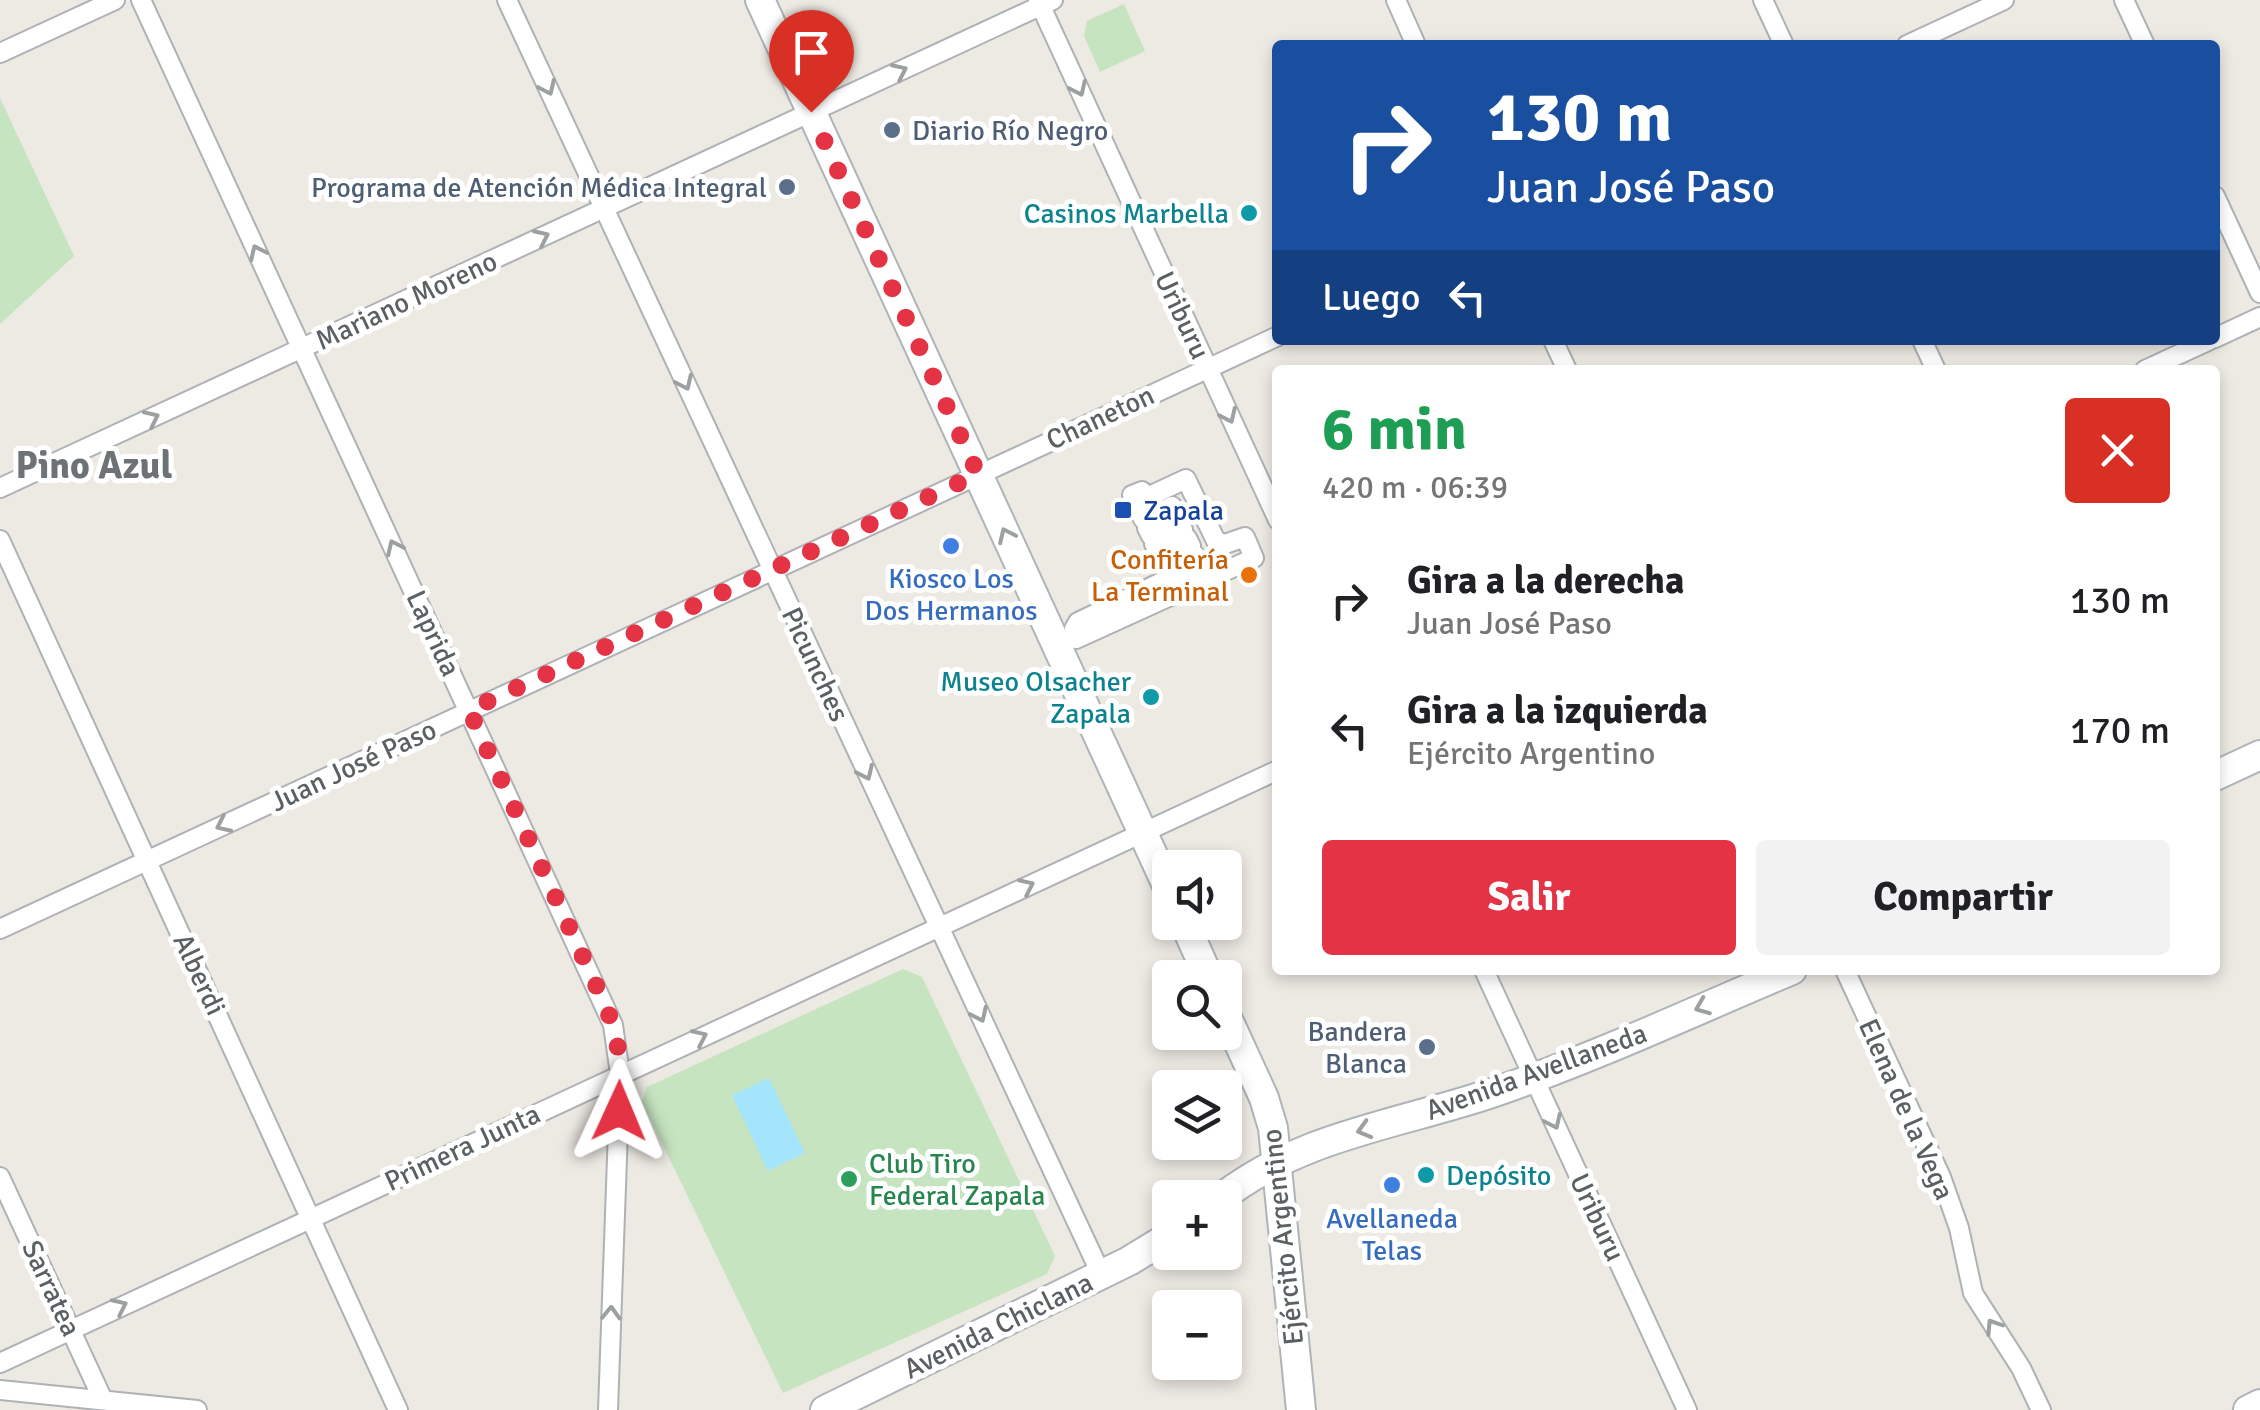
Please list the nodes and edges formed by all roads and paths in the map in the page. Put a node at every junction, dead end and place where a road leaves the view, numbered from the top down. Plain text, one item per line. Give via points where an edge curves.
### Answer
1 (116, 0) edge
2 (141, 0) edge
3 (507, 0) edge
4 (760, 0) edge
5 (1396, 0) edge
6 (1763, 0) edge
7 (2004, 0) edge
8 (2124, 0) edge
9 (1044, 2) edge
10 (1414, 40) edge
11 (1782, 40) edge
12 (1917, 40) edge
13 (2142, 40) edge
14 (0, 53) edge
15 (811, 112) junction
16 (2220, 207) edge
17 (604, 208) junction
18 (2260, 293) edge
19 (2260, 317) edge
20 (2220, 335) edge
21 (1272, 339) edge
22 (2199, 345) edge
23 (302, 348) junction
24 (2156, 365) edge
25 (1208, 368) junction
26 (978, 474) junction
27 (0, 488) edge
28 (1272, 507) edge
29 (0, 540) edge
30 (772, 570) junction
31 (1076, 639) joint
32 (469, 710) junction
33 (2260, 756) edge
34 (1272, 773) edge
35 (2220, 774) edge
36 (1143, 832) junction
37 (1152, 852) edge
38 (148, 860) junction
39 (938, 927) junction
40 (0, 929) edge
41 (1486, 975) edge
42 (1780, 975) edge
43 (1847, 975) edge
44 (1241, 1050) edge
45 (620, 1074) junction
46 (1534, 1077) junction
47 (1276, 1161) junction
48 (0, 1176) edge
49 (1242, 1184) edge
50 (312, 1216) junction
51 (1152, 1246) edge
52 (1101, 1274) junction
53 (71, 1329) junction
54 (0, 1363) edge
55 (0, 1390) edge
56 (103, 1400) junction
57 (2260, 1404) edge
58 (197, 1410) edge
59 (398, 1410) edge
60 (608, 1410) edge
61 (825, 1410) edge
62 (1301, 1410) edge
63 (1687, 1410) edge
64 (2042, 1410) edge
65 (2248, 1410) edge

1 - 14 street
23 -> 2 street, Laprida
3 -> 17 street, Picunches
4 - 15 main road
5 - 10 street
6 - 11 street
7 - 12 street
8 - 13 street
15 -> 9 street, Mariano Moreno
9 -> 25 street, Uriburu
15 - 17 street, Mariano Moreno
15 - 26 main road
16 - 18 street
23 -> 17 street, Mariano Moreno
17 -> 30 street, Picunches
19 - 20 street
21 - 25 street, Chaneton
22 - 24 street
27 -> 23 street, Mariano Moreno
32 -> 23 street, Laprida
25 - 26 street, Chaneton
25 -> 28 street, Uriburu
26 - 30 street, Juan José Paso
36 -> 26 main road
29 - 38 street, Alberdi
30 - 32 street, Juan José Paso
30 -> 39 street, Picunches
31 - 31 street via 1081,620 1200,564 1195,555 1166,569 1162,560 1191,546 1187,538 1158,552 1154,544 1184,530 1180,522 1151,536 1147,528 1176,514 1172,506 1143,519 1132,495 1142,490 1145,498 1186,479 1216,541 1245,537 1254,558
32 -> 38 street, Juan José Paso
32 - 45 street, Laprida via 608,1011
33 - 35 main road
34 - 36 street, Primera Junta
36 - 37 main road
39 -> 36 street, Primera Junta
38 - 40 street, Juan José Paso
38 - 50 street, Alberdi
45 -> 39 street, Primera Junta
39 -> 52 street, Picunches
41 - 46 street, Uriburu
42 -> 46 main road, Avenida Avellaneda
64 -> 43 street, Elena de la Vega via 1972,1293 1941,1178
44 - 47 main road, Ejército Argentino via 1269,1112
45 - 50 street, Primera Junta
60 -> 45 street, Laprida
46 -> 47 main road, Avenida Avellaneda
46 -> 63 street, Uriburu
47 - 49 main road
47 - 62 main road, Ejército Argentino
48 - 53 street, Sarratea
53 -> 50 street, Primera Junta
50 - 59 street, Alberdi
51 - 52 main road, Avenida Chiclana
52 - 61 main road, Avenida Chiclana
53 - 54 street, Primera Junta
53 - 56 street, Sarratea
55 - 56 street
56 - 58 street
57 - 65 main road

